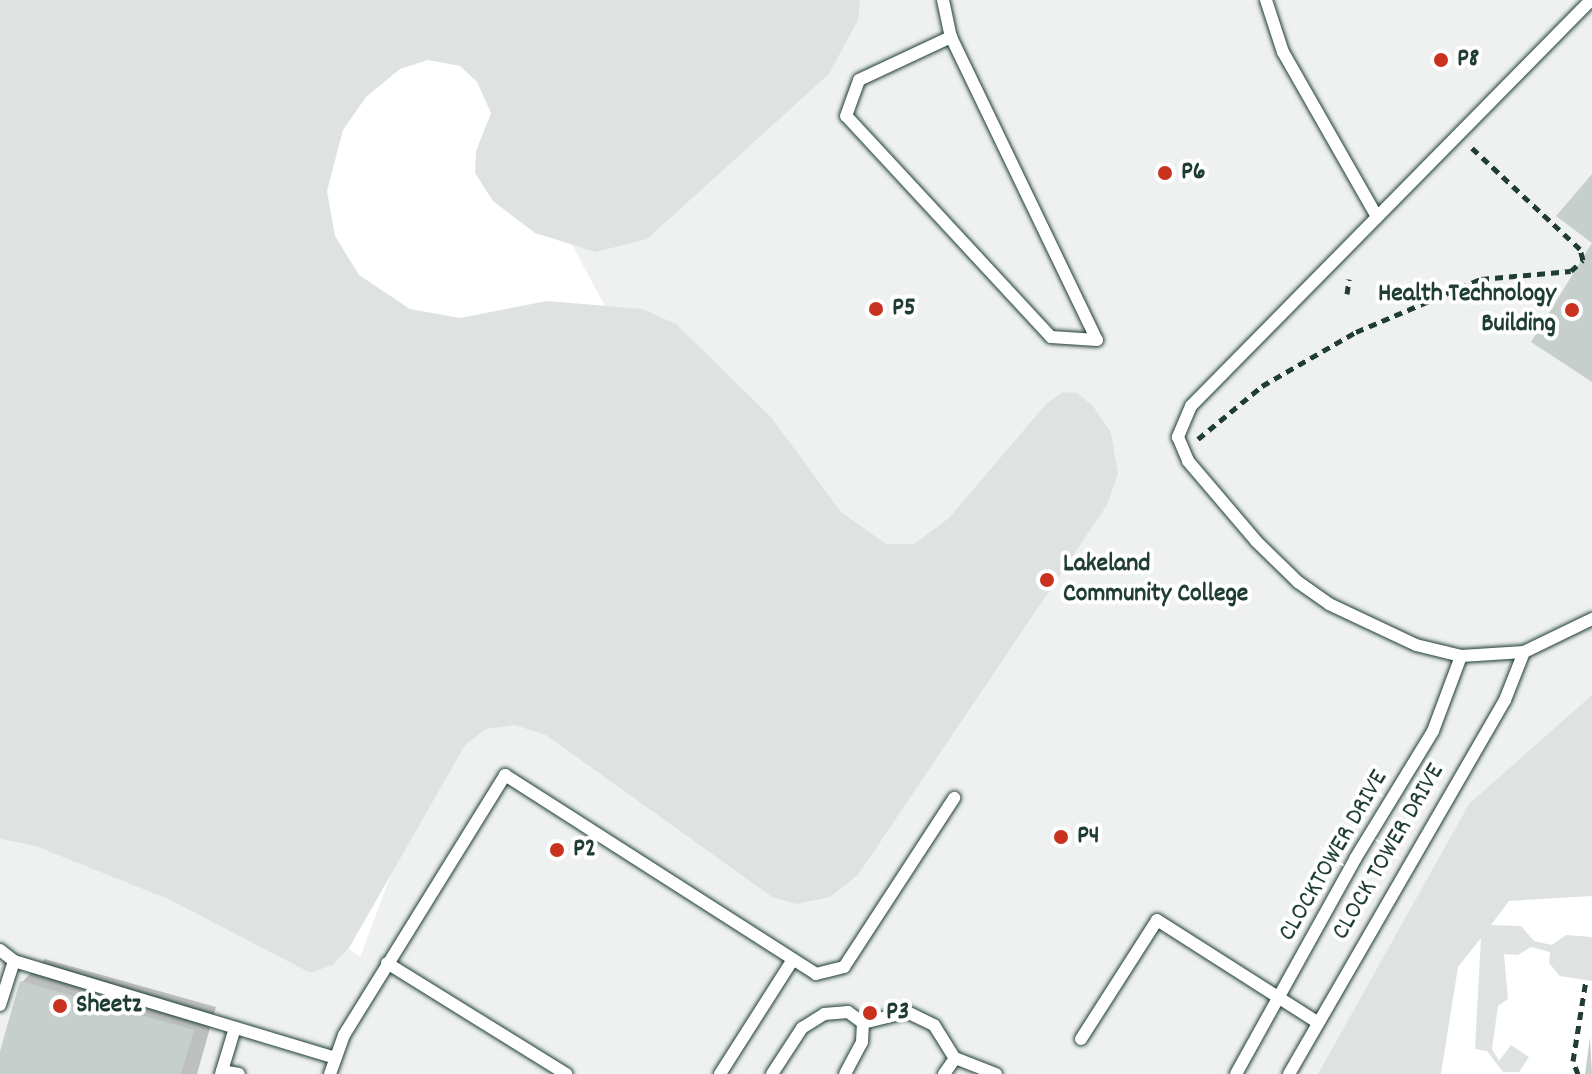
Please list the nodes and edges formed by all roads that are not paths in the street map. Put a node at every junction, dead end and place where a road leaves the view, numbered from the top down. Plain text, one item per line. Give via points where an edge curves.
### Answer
1 (943, 0) edge
2 (1266, 0) edge
3 (1591, 0) edge
4 (951, 37) junction
5 (1377, 217) junction
6 (1592, 619) edge
7 (1524, 652) junction
8 (1461, 656) junction
9 (954, 798) dead end
10 (0, 950) edge
11 (14, 961) junction
12 (792, 961) junction
13 (387, 963) junction
14 (1280, 998) junction
15 (0, 1005) edge
16 (1317, 1022) junction
17 (863, 1023) junction
18 (235, 1028) junction
19 (1081, 1039) dead end
20 (336, 1058) junction
21 (955, 1058) junction
22 (221, 1072) edge
23 (239, 1074) edge
24 (330, 1074) edge
25 (566, 1074) edge
26 (720, 1074) edge
27 (772, 1074) edge
28 (845, 1074) edge
29 (944, 1074) edge
30 (996, 1074) edge
31 (1236, 1074) edge
32 (1289, 1074) edge

1 - 4 lane
2 - 5 lane via 1283,52
3 - 5 lane
4 - 4 lane via 859,80 846,116 1051,337 1097,340
5 - 8 lane via 1191,406 1178,437 1188,461 1298,582 1416,645
6 - 7 lane
7 - 8 lane
7 - 16 lane, CLOCK TOWER DRIVE via 1505,700
8 - 14 lane, CLOCKTOWER DRIVE via 1433,731 1355,859
9 - 12 lane via 844,967 816,974
10 - 11 lane
11 - 15 lane
11 - 18 lane
12 - 13 lane via 505,775
12 - 26 lane
13 - 20 lane
13 - 25 lane
14 - 16 lane
14 - 19 lane via 1157,920
14 - 31 lane, CLOCKTOWER DRIVE
16 - 32 lane, CLOCK TOWER DRIVE
17 - 21 lane via 907,1012 934,1025
17 - 27 lane via 848,1012 824,1014 802,1028
17 - 28 lane via 862,1042
18 - 20 lane
18 - 22 lane
20 - 24 lane
21 - 29 lane
21 - 30 lane
22 - 23 lane

